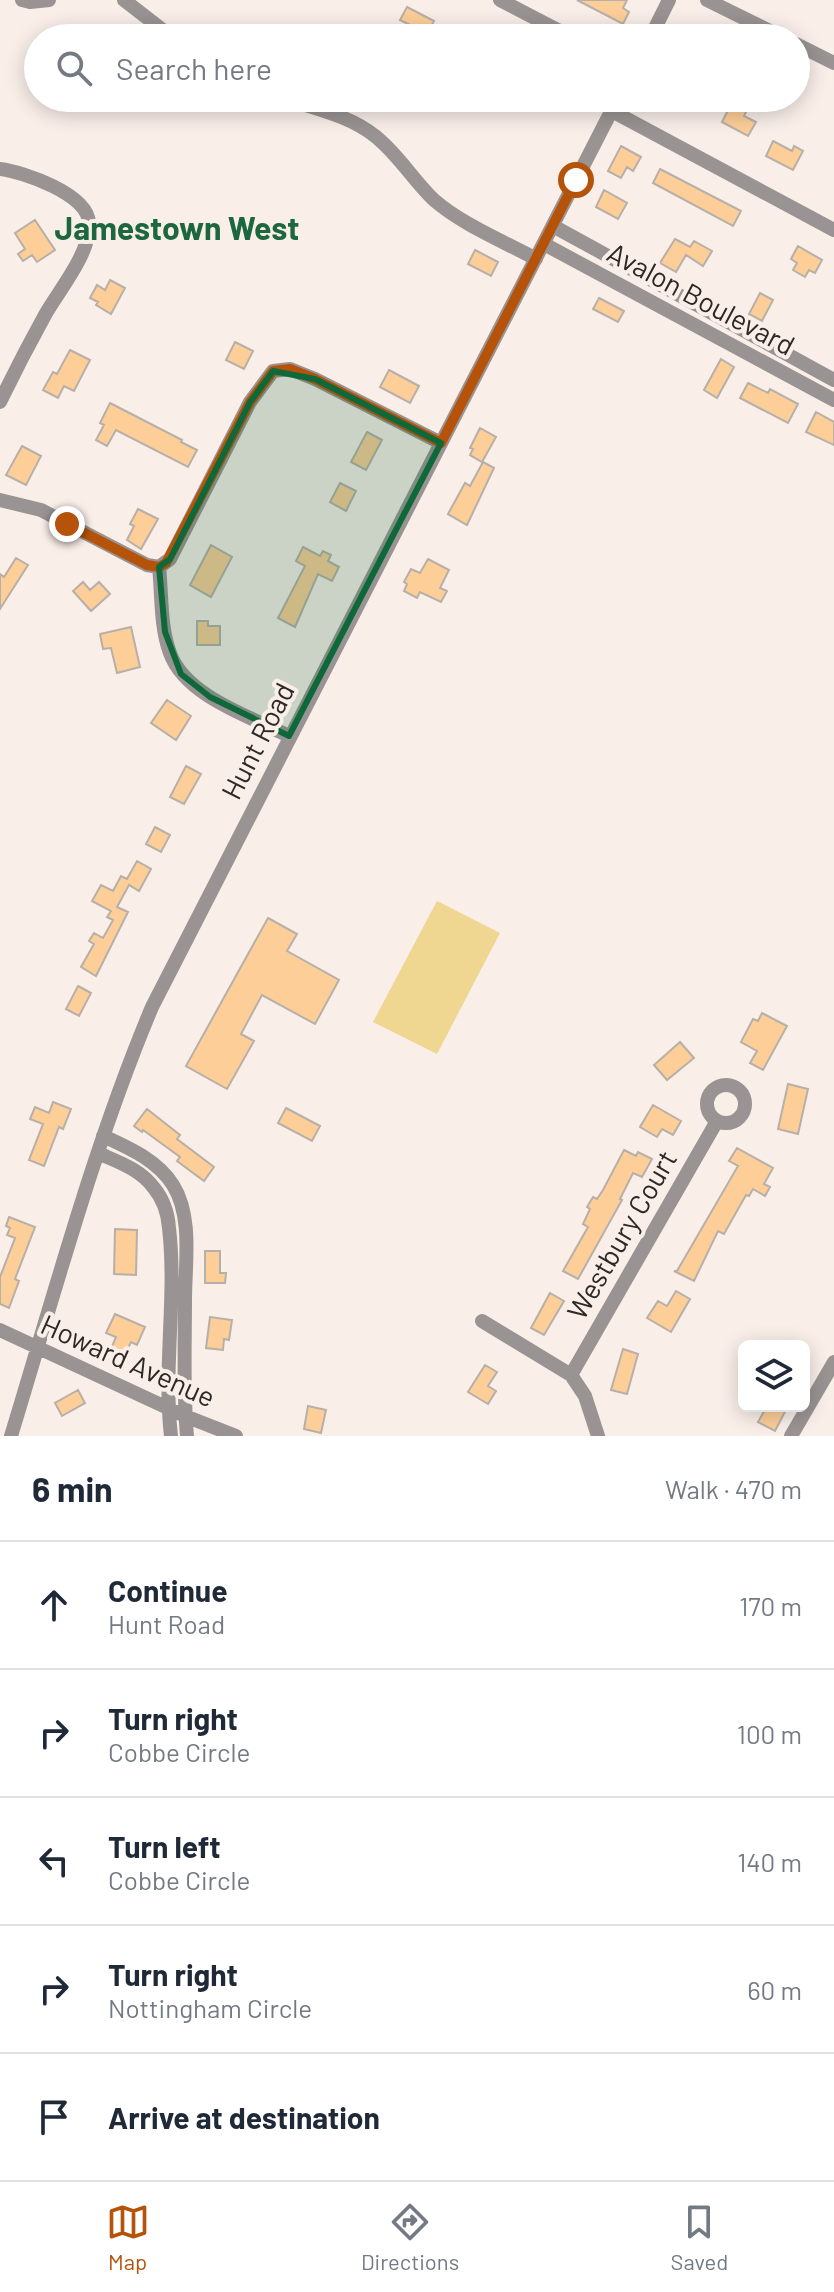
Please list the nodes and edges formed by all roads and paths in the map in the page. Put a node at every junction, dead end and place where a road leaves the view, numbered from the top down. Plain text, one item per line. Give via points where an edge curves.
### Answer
1 (22, 0) edge
2 (49, 0) edge
3 (124, 0) edge
4 (500, 0) edge
5 (669, 0) edge
6 (707, 0) edge
7 (155, 24) edge
8 (546, 24) edge
9 (657, 24) edge
10 (756, 24) edge
11 (810, 51) edge
12 (834, 63) edge
13 (328, 112) edge
14 (611, 112) edge
15 (629, 112) edge
16 (0, 169) edge
17 (553, 226) junction
18 (834, 230) edge
19 (544, 244) junction
20 (536, 259) junction
21 (834, 380) edge
22 (834, 400) edge
23 (0, 402) edge
24 (441, 443) junction
25 (0, 500) edge
26 (159, 567) junction
27 (289, 736) junction
28 (717, 1121) dead end
29 (103, 1136) junction
30 (98, 1153) junction
31 (482, 1321) dead end
32 (0, 1330) edge
33 (37, 1349) junction
34 (834, 1362) edge
35 (571, 1375) junction
36 (168, 1408) junction
37 (185, 1416) junction
38 (11, 1436) edge
39 (171, 1436) edge
40 (187, 1436) edge
41 (236, 1436) edge
42 (598, 1436) edge
43 (791, 1436) edge

1 - 2 street
3 - 7 street
4 - 8 street
5 - 9 street
6 - 10 street
11 - 12 street
13 - 20 street via 374,135 434,200
14 - 17 street, Hunt Road
15 - 18 street
16 - 23 street via 54,186 81,205 90,222 78,262
17 - 19 street, Hunt Road
17 - 21 street, Avalon Boulevard
19 - 20 street, Hunt Road
19 - 22 street, Avalon Boulevard
20 - 24 street, Hunt Road
24 - 26 street via 315,379 290,369 273,371 250,402 170,559
24 - 27 street, Hunt Road
25 - 26 street via 41,510
26 - 27 street via 165,632 181,674 210,697
27 - 29 street, Hunt Road via 152,1007
28 - 35 street, Westbury Court
29 - 30 street, Hunt Road
29 - 37 street via 161,1170 180,1200 186,1233
30 - 33 street, Hunt Road
30 - 36 street via 142,1175 166,1211
31 - 35 street
32 - 33 street, Howard Avenue
33 - 36 street, Howard Avenue
33 - 38 street, Hunt Road
34 - 43 street
35 - 42 street via 585,1396
36 - 37 street, Howard Avenue
36 - 39 street
37 - 40 street
37 - 41 street, Howard Avenue

